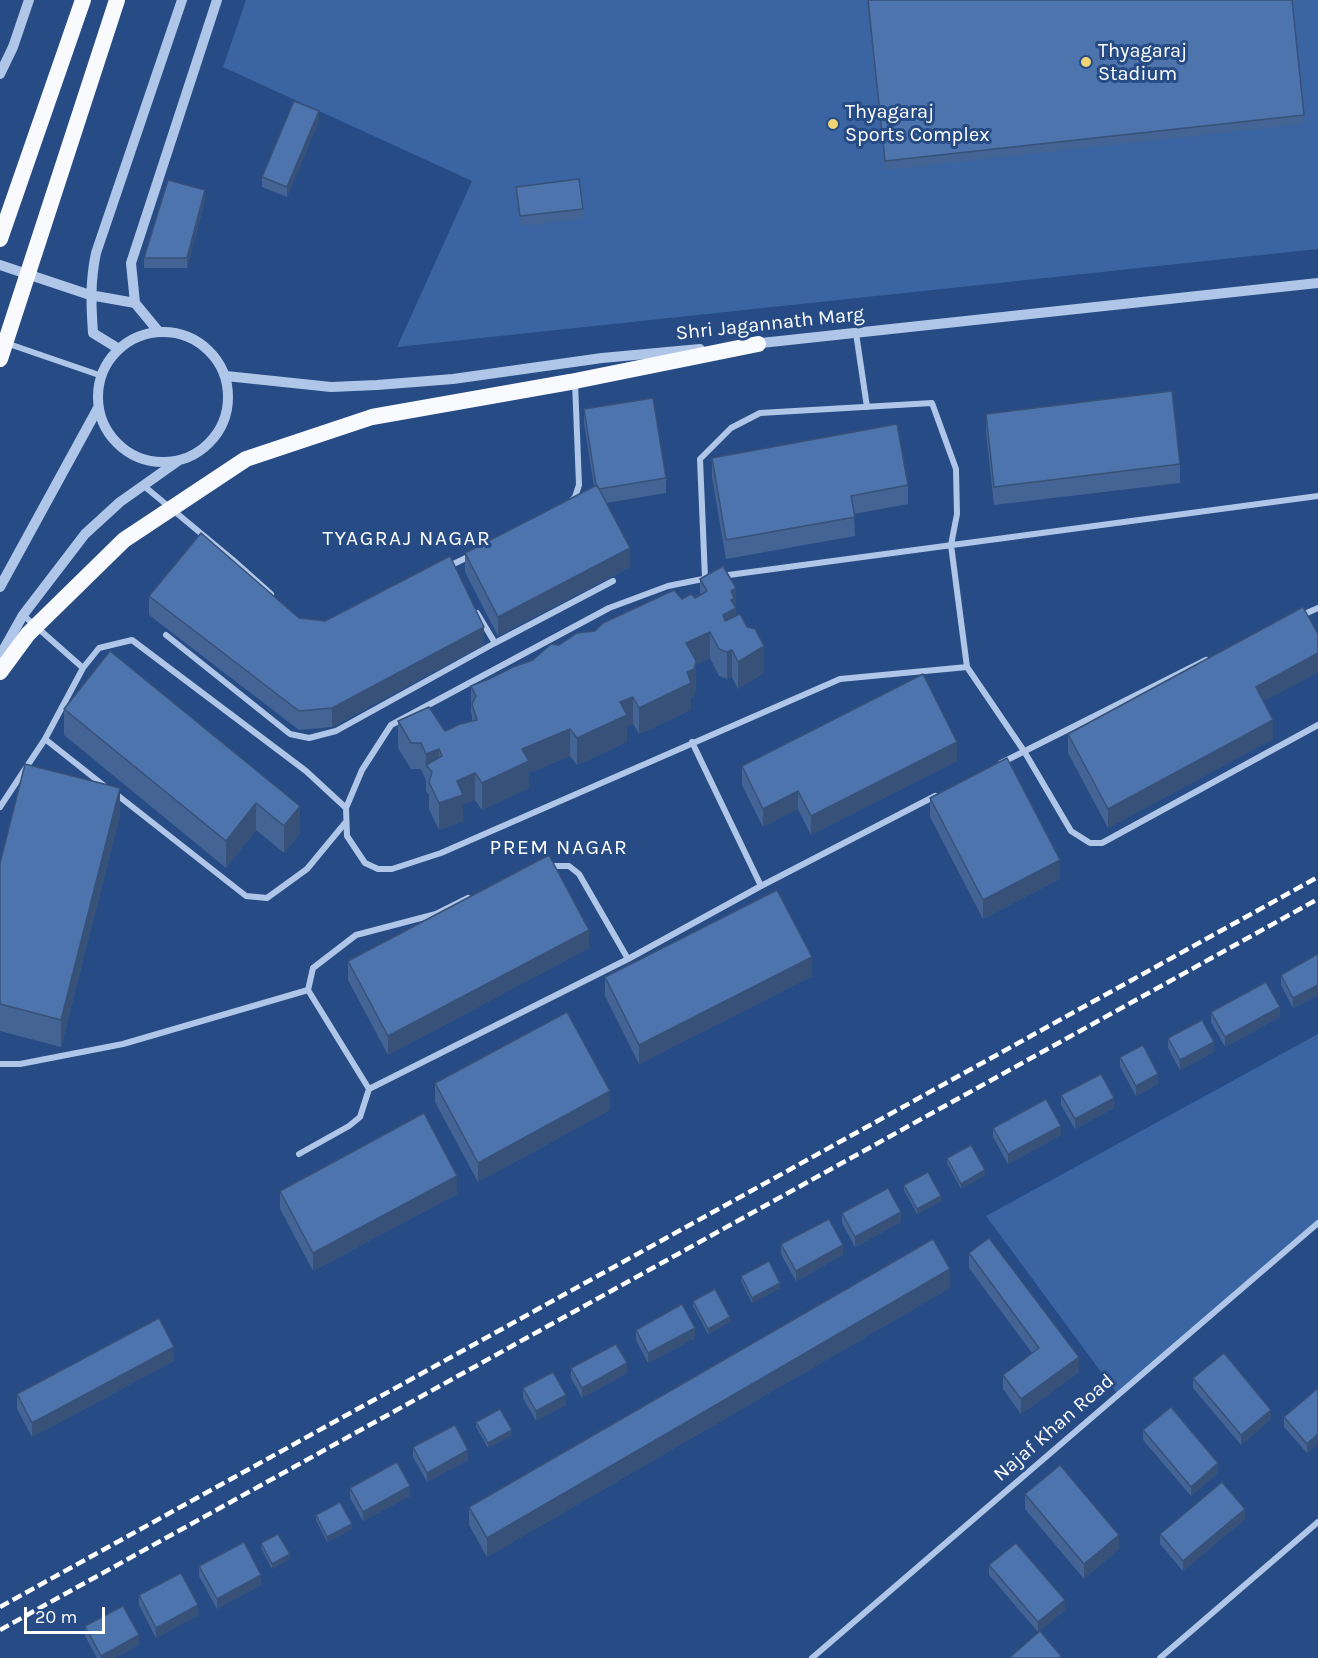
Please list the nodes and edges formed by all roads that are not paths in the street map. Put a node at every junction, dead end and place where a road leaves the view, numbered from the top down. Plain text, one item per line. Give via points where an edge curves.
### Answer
1 (29, 0) edge
2 (83, 0) edge
3 (117, 0) edge
4 (182, 0) edge
5 (217, 0) edge
6 (0, 74) edge
7 (0, 240) edge
8 (0, 265) edge
9 (1318, 283) edge
10 (90, 295) junction
11 (135, 303) junction
12 (159, 332) junction
13 (856, 333) junction
14 (0, 341) edge
15 (758, 344) junction
16 (119, 349) junction
17 (0, 358) edge
18 (102, 376) junction
19 (226, 376) junction
20 (573, 381) junction
21 (867, 407) junction
22 (98, 408) junction
23 (179, 461) junction
24 (144, 486) junction
25 (1318, 496) edge
26 (563, 508) edge
27 (951, 545) junction
28 (479, 551) edge
29 (450, 566) junction
30 (440, 571) edge
31 (455, 576) edge
32 (705, 578) junction
33 (613, 580) edge
34 (0, 587) edge
35 (274, 597) edge
36 (472, 604) edge
37 (1318, 608) edge
38 (23, 615) junction
39 (1296, 618) edge
40 (166, 635) edge
41 (495, 643) junction
42 (0, 656) edge
43 (1210, 658) edge
44 (967, 667) junction
45 (83, 668) junction
46 (0, 672) edge
47 (1318, 725) edge
48 (45, 739) junction
49 (692, 742) junction
50 (1024, 751) junction
51 (992, 767) edge
52 (940, 794) edge
53 (0, 807) edge
54 (346, 808) junction
55 (345, 823) junction
56 (542, 866) edge
57 (760, 886) junction
58 (474, 895) edge
59 (628, 958) junction
60 (308, 990) junction
61 (0, 1064) edge
62 (369, 1089) junction
63 (299, 1154) dead end
64 (1318, 1223) edge
65 (1318, 1522) edge
66 (812, 1658) edge
67 (1160, 1658) edge

1 - 6 street
2 - 7 highway
3 - 17 highway
4 - 10 street via 96,253
5 - 11 street via 130,262
8 - 10 street
9 - 13 street, Shri Jagannath Marg
10 - 11 street
10 - 16 street via 93,333
11 - 12 street
12 - 16 street via 138,337
12 - 19 street via 180,334 200,342 216,357
13 - 15 street, Shri Jagannath Marg
13 - 21 street
14 - 18 street
15 - 19 street, Shri Jagannath Marg via 377,385 331,387
15 - 20 highway
16 - 18 street
18 - 22 street
19 - 23 street via 229,397 225,418 215,438 199,452
20 - 26 street via 579,485 575,497
20 - 46 highway, bridge via 372,417 246,459 124,540 28,634
21 - 27 street via 932,403 956,469 957,514
21 - 32 street via 760,412 730,428 700,459
22 - 23 street via 105,428 118,445 136,457 157,462
22 - 34 street
23 - 24 street
24 - 35 street
24 - 38 street via 85,534
25 - 27 street
27 - 32 street
27 - 44 street
28 - 29 street
29 - 30 street
29 - 31 street
32 - 54 street via 668,586 609,608 391,725 362,770
33 - 41 street
36 - 41 street
37 - 39 street
38 - 42 street
38 - 45 street
40 - 41 street via 290,734 309,738 336,731
43 - 50 street
44 - 49 street via 840,679
44 - 50 street
45 - 48 street
45 - 54 street via 99,648 132,640 306,771
47 - 50 street via 1102,843 1090,843 1071,831
48 - 53 street
48 - 55 street via 246,896 267,898 307,869
49 - 55 street via 441,853 392,869 378,869 365,863 347,836
49 - 57 street
50 - 51 street
52 - 57 street
54 - 55 street
56 - 59 street via 569,866 579,874
57 - 59 street
58 - 60 street via 436,914 356,935 313,968
59 - 62 street
60 - 61 street via 123,1044 20,1064
60 - 62 street
62 - 63 street via 360,1117
64 - 66 street, Najaf Khan Road
65 - 67 street

